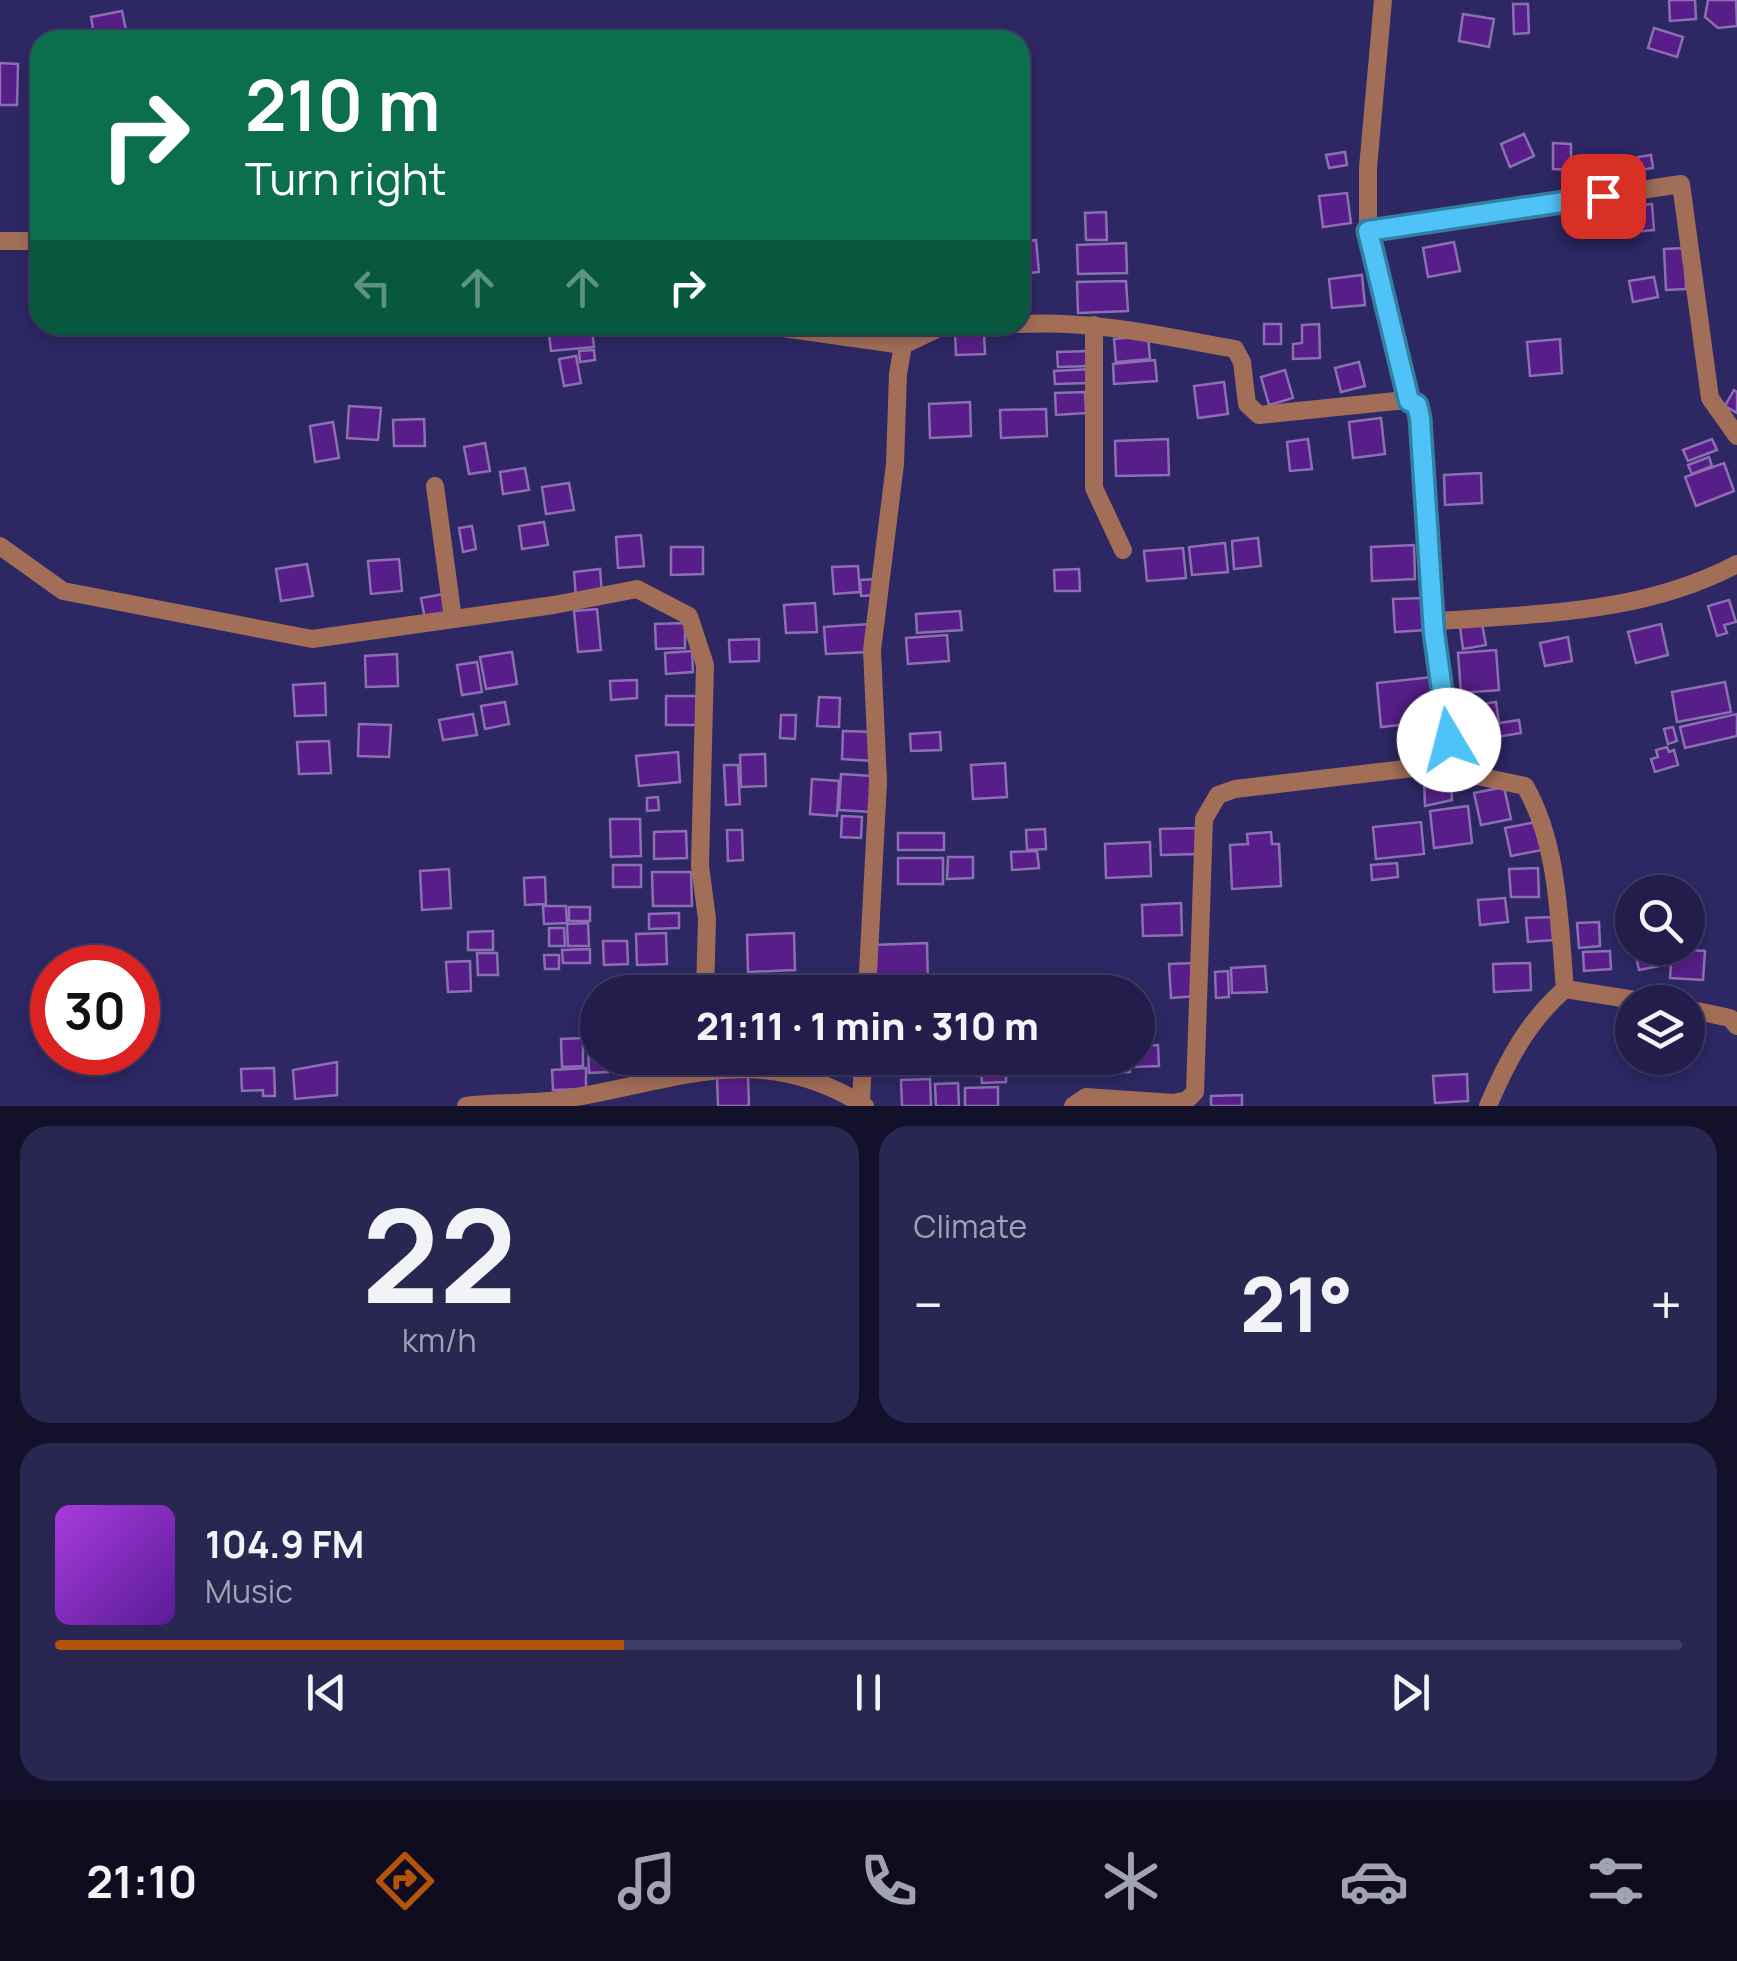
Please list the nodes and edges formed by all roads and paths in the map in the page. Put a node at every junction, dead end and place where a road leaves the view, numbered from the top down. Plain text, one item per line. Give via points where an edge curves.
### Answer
1 (1383, 0) edge
2 (1368, 231) junction
3 (0, 241) edge
4 (30, 241) edge
5 (1030, 324) edge
6 (1094, 325) junction
7 (832, 335) edge
8 (924, 335) edge
9 (903, 345) junction
10 (1409, 401) junction
11 (1737, 436) edge
12 (435, 486) dead end
13 (0, 546) edge
14 (1123, 550) dead end
15 (1737, 564) edge
16 (453, 619) junction
17 (1435, 624) junction
18 (1430, 766) junction
19 (705, 975) edge
20 (868, 975) edge
21 (1565, 989) junction
22 (1615, 997) edge
23 (1705, 1013) edge
24 (1737, 1026) edge
25 (660, 1075) edge
26 (790, 1075) edge
27 (863, 1075) edge
28 (1156, 1104) edge
29 (863, 1105) edge
30 (466, 1106) edge
31 (1073, 1106) edge
32 (1488, 1106) edge

1 - 2 street
2 - 10 street
2 - 11 street via 1681,184 1710,398
3 - 4 street
5 - 6 street
6 - 10 street via 1234,349 1247,404 1259,415
6 - 14 street via 1094,488
7 - 9 street
8 - 9 street
9 - 20 street via 872,650 878,782
10 - 17 street via 1420,418
12 - 16 street
13 - 16 street via 63,591 312,640
15 - 17 street via 1685,590 1631,603
16 - 19 street via 638,589 690,616 705,665 700,866
17 - 18 street via 1449,740
18 - 21 street via 1526,786 1555,880
18 - 28 street via 1235,789 1212,802 1204,818 1197,1083 1186,1100
21 - 22 street
21 - 32 street via 1539,1012
23 - 24 street
25 - 30 street via 554,1100
26 - 29 street
27 - 29 street
28 - 31 street via 1086,1096

